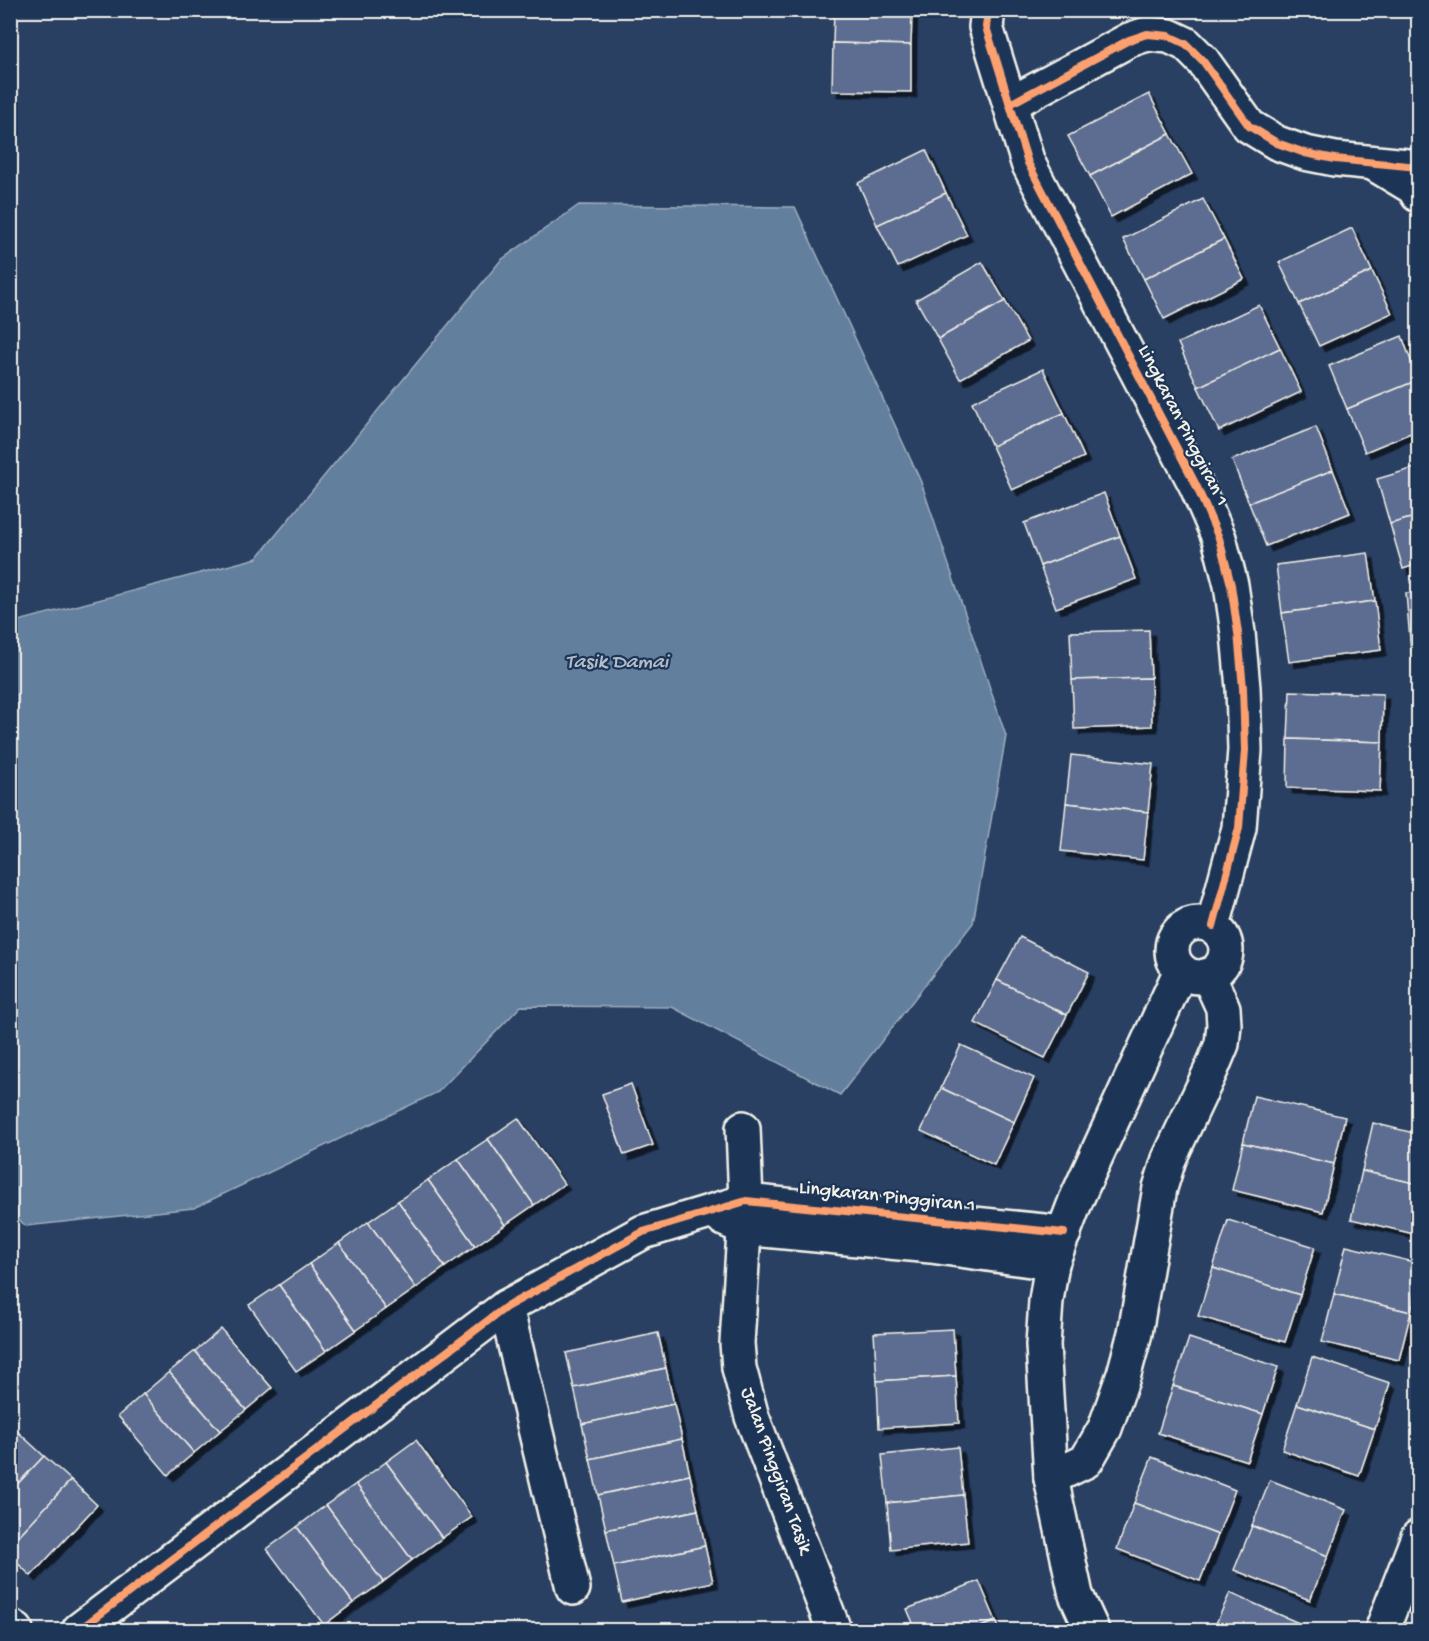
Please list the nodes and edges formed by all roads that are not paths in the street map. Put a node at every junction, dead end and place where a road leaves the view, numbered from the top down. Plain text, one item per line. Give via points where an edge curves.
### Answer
1 (988, 10) edge
2 (1010, 104) junction
3 (1372, 163) junction
4 (1419, 167) edge
5 (1419, 195) edge
6 (1213, 926) junction
7 (1195, 973) junction
8 (743, 1128) dead end
9 (745, 1214) junction
10 (1064, 1233) junction
11 (1052, 1263) junction
12 (506, 1307) junction
13 (1051, 1478) junction
14 (1419, 1537) edge
15 (573, 1588) dead end
16 (10, 1626) edge
17 (16, 1630) edge
18 (79, 1630) edge
19 (834, 1630) edge
20 (1092, 1630) edge
21 (1382, 1630) edge

1 - 2 street, Lingkaran Pinggiran 1 via 986,27
2 - 3 street via 1129,40 1147,34 1169,36 1186,44 1203,61 1249,126 1277,143 1305,153
2 - 6 street, Lingkaran Pinggiran 1 via 1028,163 1196,485 1219,538 1232,585 1245,750 1239,828
3 - 4 street
3 - 5 street
6 - 7 street via 1224,939 1226,957 1216,971
6 - 7 street via 1186,925 1174,938 1171,946 1175,964
7 - 10 street via 1076,1200
7 - 13 street via 1223,1008 1222,1044 1169,1159 1160,1188 1135,1333 1105,1428 1086,1461
8 - 9 street, Jalan Pinggiran Tasik
9 - 10 street, Lingkaran Pinggiran 1
9 - 11 street, Lingkaran Pinggiran 1
9 - 12 street, Lingkaran Pinggiran 1 via 708,1212 643,1232
9 - 19 street, Jalan Pinggiran Tasik via 739,1368 752,1417
10 - 11 street
11 - 13 street via 1043,1345
12 - 15 street
12 - 18 street
13 - 20 street via 1076,1595
14 - 21 street
16 - 17 street

